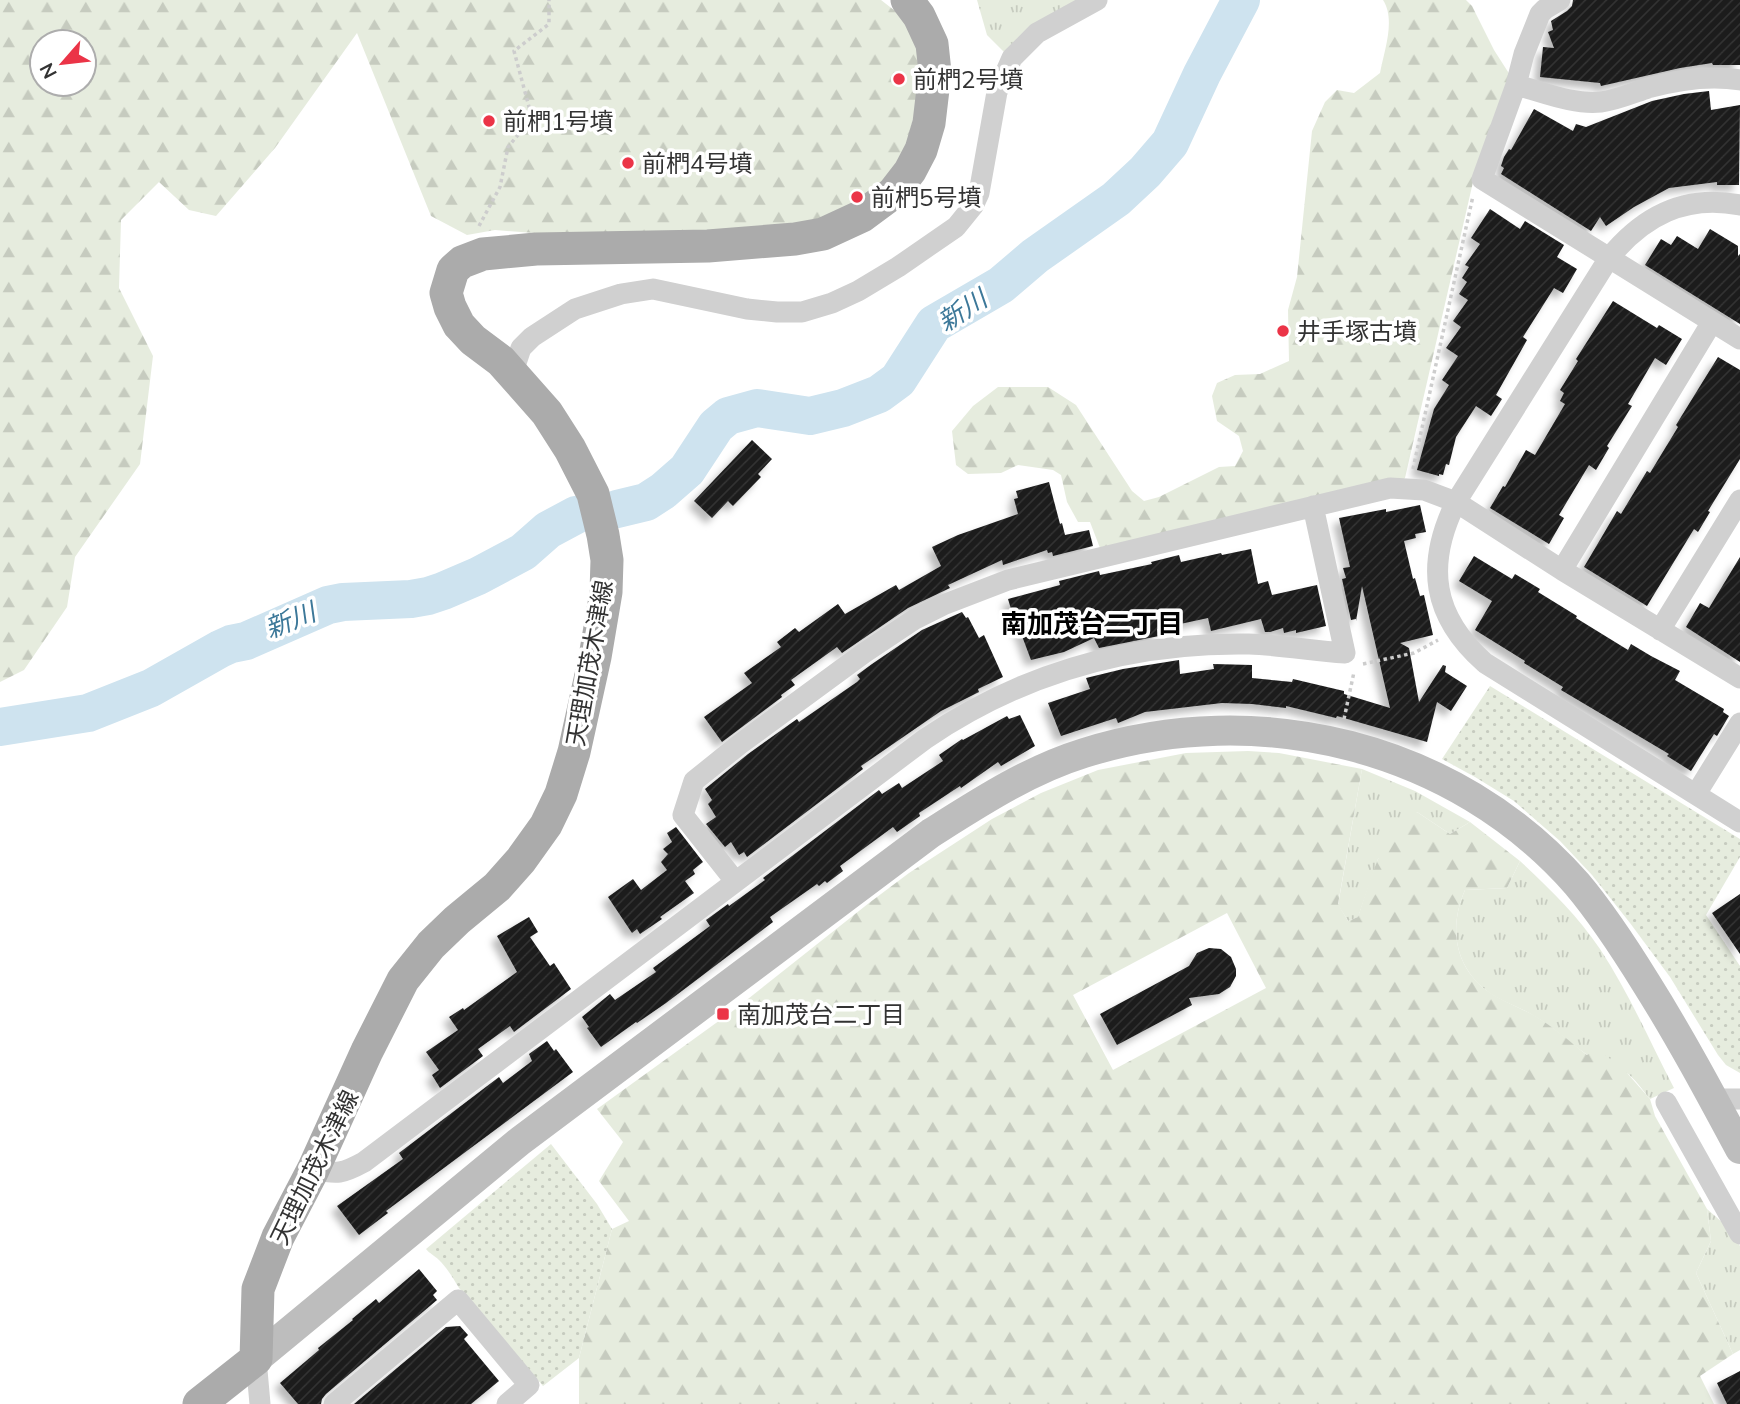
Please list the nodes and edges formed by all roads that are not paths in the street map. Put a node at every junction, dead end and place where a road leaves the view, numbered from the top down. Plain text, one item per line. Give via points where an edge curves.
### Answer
1 (907, 0) edge
2 (1097, 0) edge
3 (1560, 0) edge
4 (1740, 80) edge
5 (1516, 85) junction
6 (1740, 205) edge
7 (1609, 258) junction
8 (1712, 322) junction
9 (1740, 339) edge
10 (516, 379) junction
11 (1740, 500) edge
12 (1456, 502) junction
13 (1313, 506) junction
14 (1562, 570) junction
15 (1660, 630) junction
16 (1740, 678) edge
17 (1740, 723) edge
18 (1696, 794) junction
19 (1740, 822) edge
20 (735, 881) junction
21 (1727, 1099) edge
22 (1666, 1101) dead end
23 (1740, 1149) edge
24 (313, 1170) junction
25 (1740, 1234) edge
26 (256, 1359) junction
27 (200, 1404) edge
28 (260, 1404) edge
29 (334, 1404) edge
30 (507, 1404) edge

1 - 10 main road, 天理加茂木津線 via 932,44 935,72 921,149 893,193 862,216 822,234 796,239 708,246 536,249 483,254 462,262 453,270 446,293 450,307 459,325
2 - 10 street via 1037,33 1012,58 997,92 973,206 957,227 898,267 858,291 802,312 747,309 653,289 621,294 575,309 532,337 516,363
3 - 5 street via 1540,14
4 - 5 street via 1682,81 1601,102 1574,101
5 - 7 street via 1482,179
6 - 7 street via 1710,201 1671,209 1636,229
7 - 8 street
7 - 12 street
8 - 9 street
8 - 14 street
10 - 24 main road, 天理加茂木津線 via 547,413 593,494 607,560 595,657 574,752 561,794 535,843 497,887 431,945 403,980
11 - 15 street
12 - 13 street via 1424,490 1390,488
12 - 14 street
12 - 18 street via 1439,544 1440,594 1456,631 1471,651
13 - 20 street via 1007,580 943,605 889,635 694,781 683,816
13 - 20 street via 1345,653 1251,644 1179,646 1109,658 1041,678 951,721
14 - 15 street
15 - 16 street
17 - 18 street
18 - 19 street
20 - 24 street via 364,1162 336,1174
21 - 23 street
21 - 26 street via 1575,882 1510,824 1458,789 1390,758 1302,735 1252,730 1154,735 1048,766 931,833 520,1141
22 - 25 street
24 - 26 main road, 天理加茂木津線 via 278,1237 258,1289
26 - 27 main road
26 - 28 street
29 - 30 street via 458,1300 529,1385

